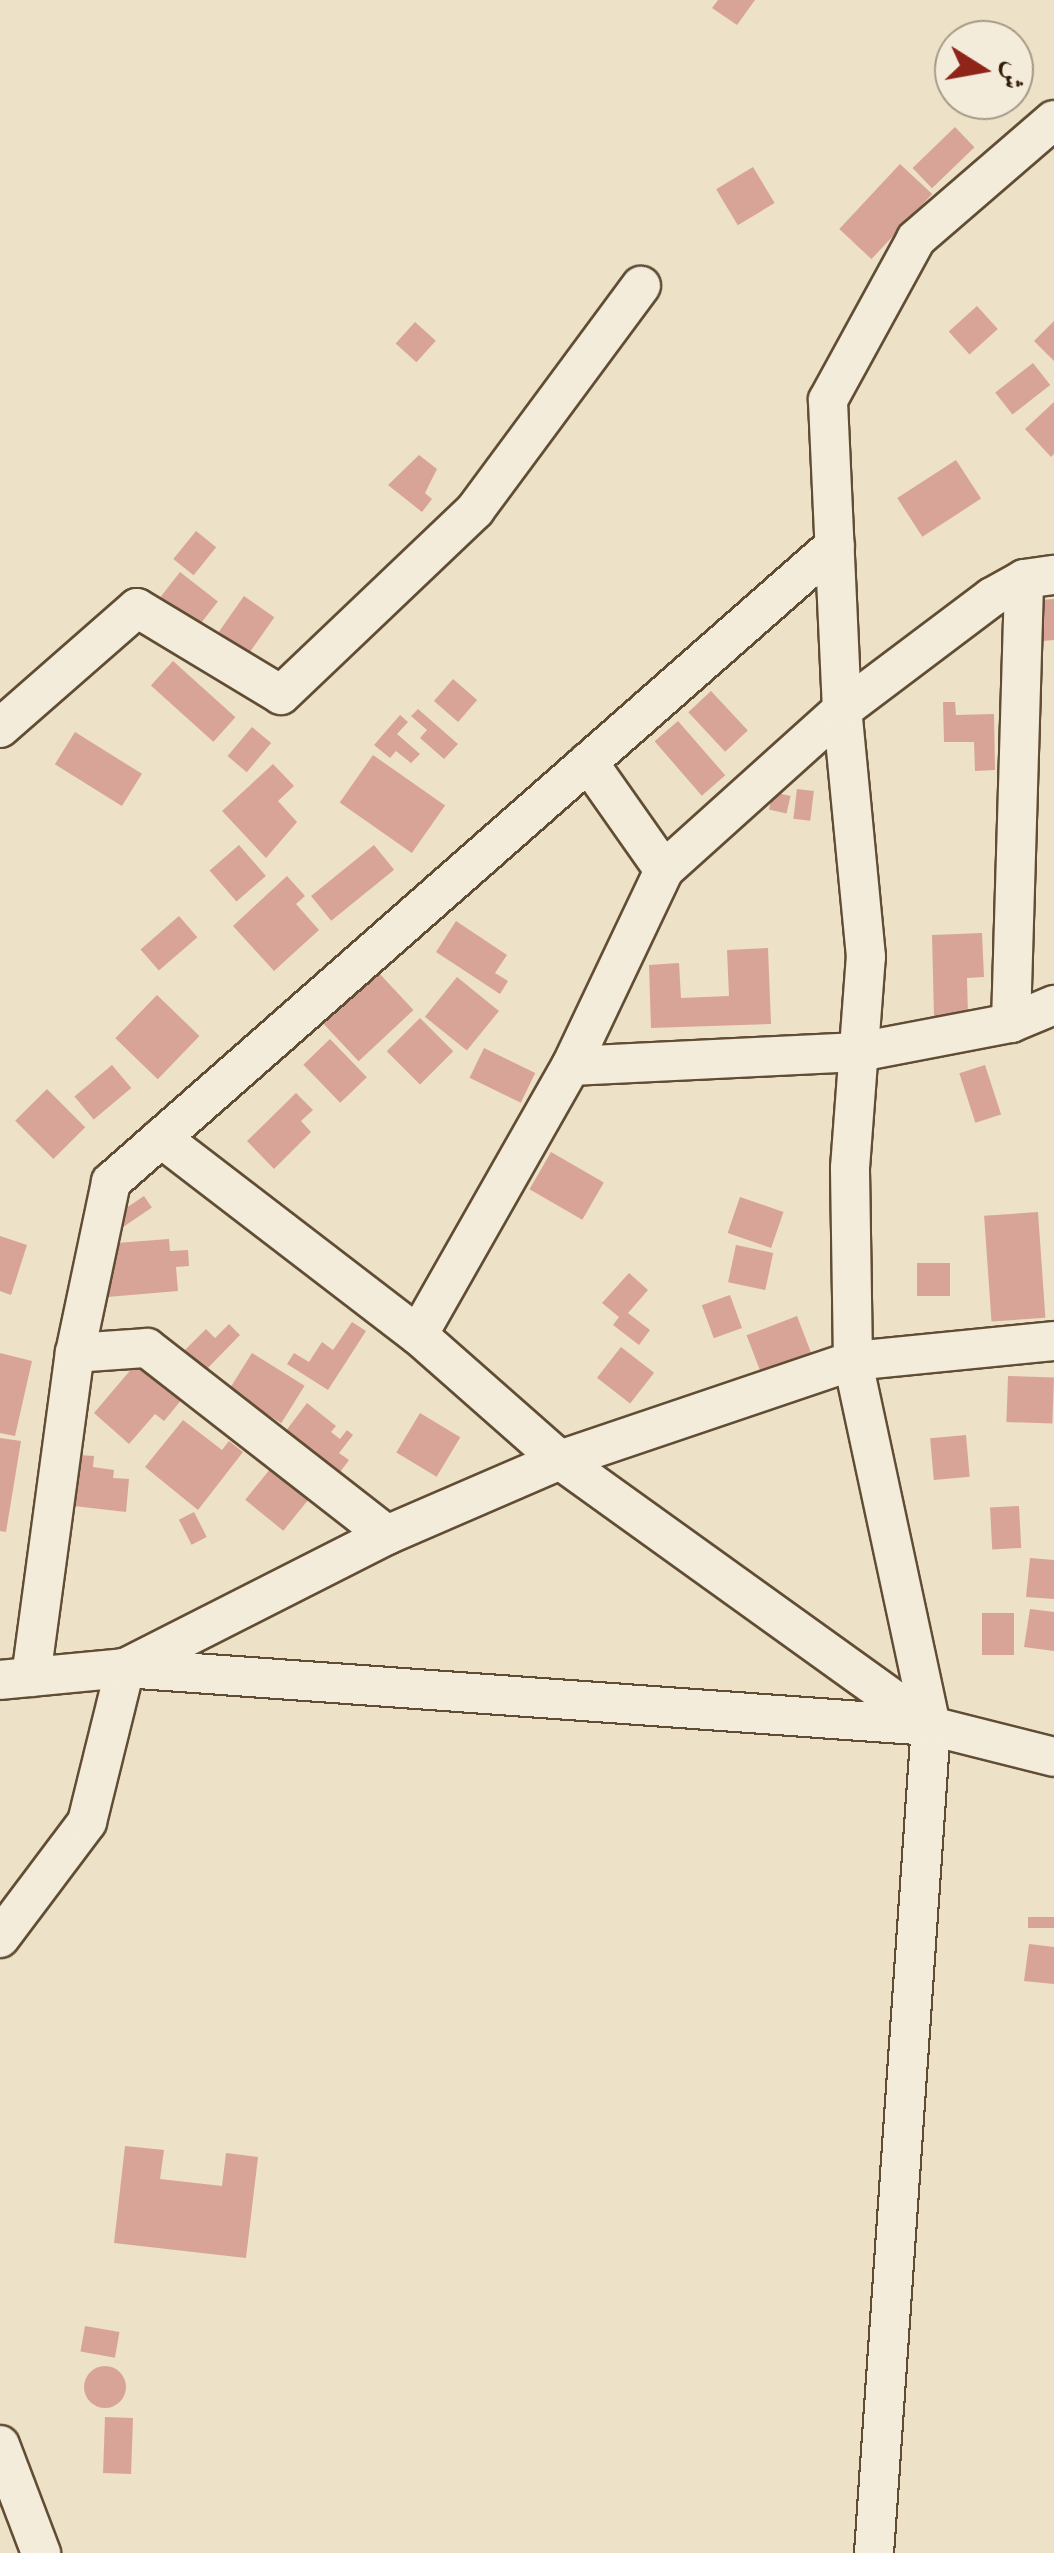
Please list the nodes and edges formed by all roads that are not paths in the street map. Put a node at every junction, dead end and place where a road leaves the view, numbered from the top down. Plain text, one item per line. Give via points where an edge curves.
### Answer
1 (1054, 120) edge
2 (640, 286) dead end
3 (835, 545) junction
4 (1039, 577) edge
5 (842, 710) junction
6 (0, 728) edge
7 (588, 762) junction
8 (664, 870) junction
9 (1054, 1006) edge
10 (1011, 1023) junction
11 (859, 1052) junction
12 (572, 1066) junction
13 (161, 1138) junction
14 (418, 1335) junction
15 (1054, 1341) edge
16 (75, 1353) junction
17 (853, 1361) junction
18 (560, 1460) junction
19 (387, 1535) junction
20 (125, 1668) junction
21 (16, 1679) edge
22 (931, 1726) junction
23 (1054, 1757) edge
24 (0, 1938) edge
25 (0, 2446) edge
26 (40, 2553) edge
27 (874, 2553) edge

1 - 3 street via 916,240 828,400
2 - 6 street via 475,510 281,695 137,608
3 - 5 street
3 - 7 street
4 - 5 street
4 - 10 street
5 - 8 street
5 - 11 street via 866,957
7 - 8 street
7 - 13 street
8 - 12 street
9 - 10 street
10 - 11 street
11 - 12 street
11 - 17 street via 850,1168
12 - 14 street
13 - 14 street
13 - 16 street via 111,1182
14 - 18 street
15 - 17 street
16 - 19 street via 146,1348
16 - 21 street
17 - 18 street
17 - 22 street
18 - 19 street
18 - 22 street
19 - 20 street
20 - 21 street
20 - 22 street
20 - 24 street via 87,1822
22 - 23 street
22 - 27 street
25 - 26 street

